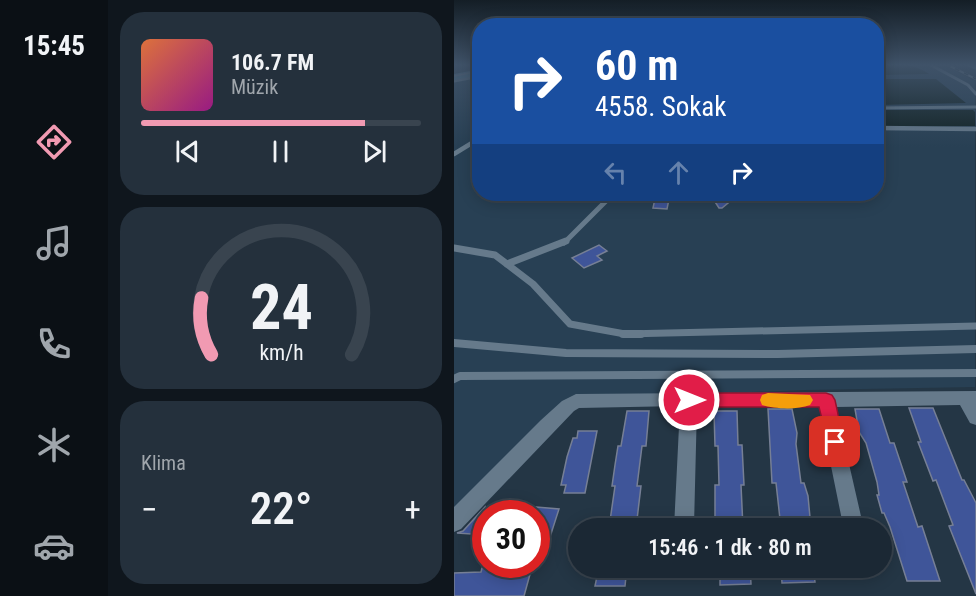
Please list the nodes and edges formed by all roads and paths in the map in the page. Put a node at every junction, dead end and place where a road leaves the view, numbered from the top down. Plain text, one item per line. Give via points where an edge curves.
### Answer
1 (976, 107) edge
2 (884, 108) edge
3 (884, 128) edge
4 (976, 129) edge
5 (472, 143) edge
6 (454, 154) edge
7 (606, 201) edge
8 (454, 248) edge
9 (507, 264) junction
10 (976, 326) edge
11 (454, 343) edge
12 (976, 349) edge
13 (976, 373) edge
14 (454, 379) edge
15 (971, 398) edge
16 (689, 400) junction
17 (826, 400) junction
18 (976, 418) edge
19 (684, 518) edge
20 (851, 518) edge
21 (454, 522) edge

1 - 2 lane
3 - 4 lane
5 - 6 lane
7 - 9 lane via 563,244
8 - 9 lane via 495,255
9 - 10 lane via 533,284 570,324 625,334
11 - 12 lane via 577,353 778,354
13 - 14 lane
15 - 17 street
15 - 18 street
16 - 17 street
16 - 19 street
16 - 21 street via 576,401 547,425
17 - 20 street

